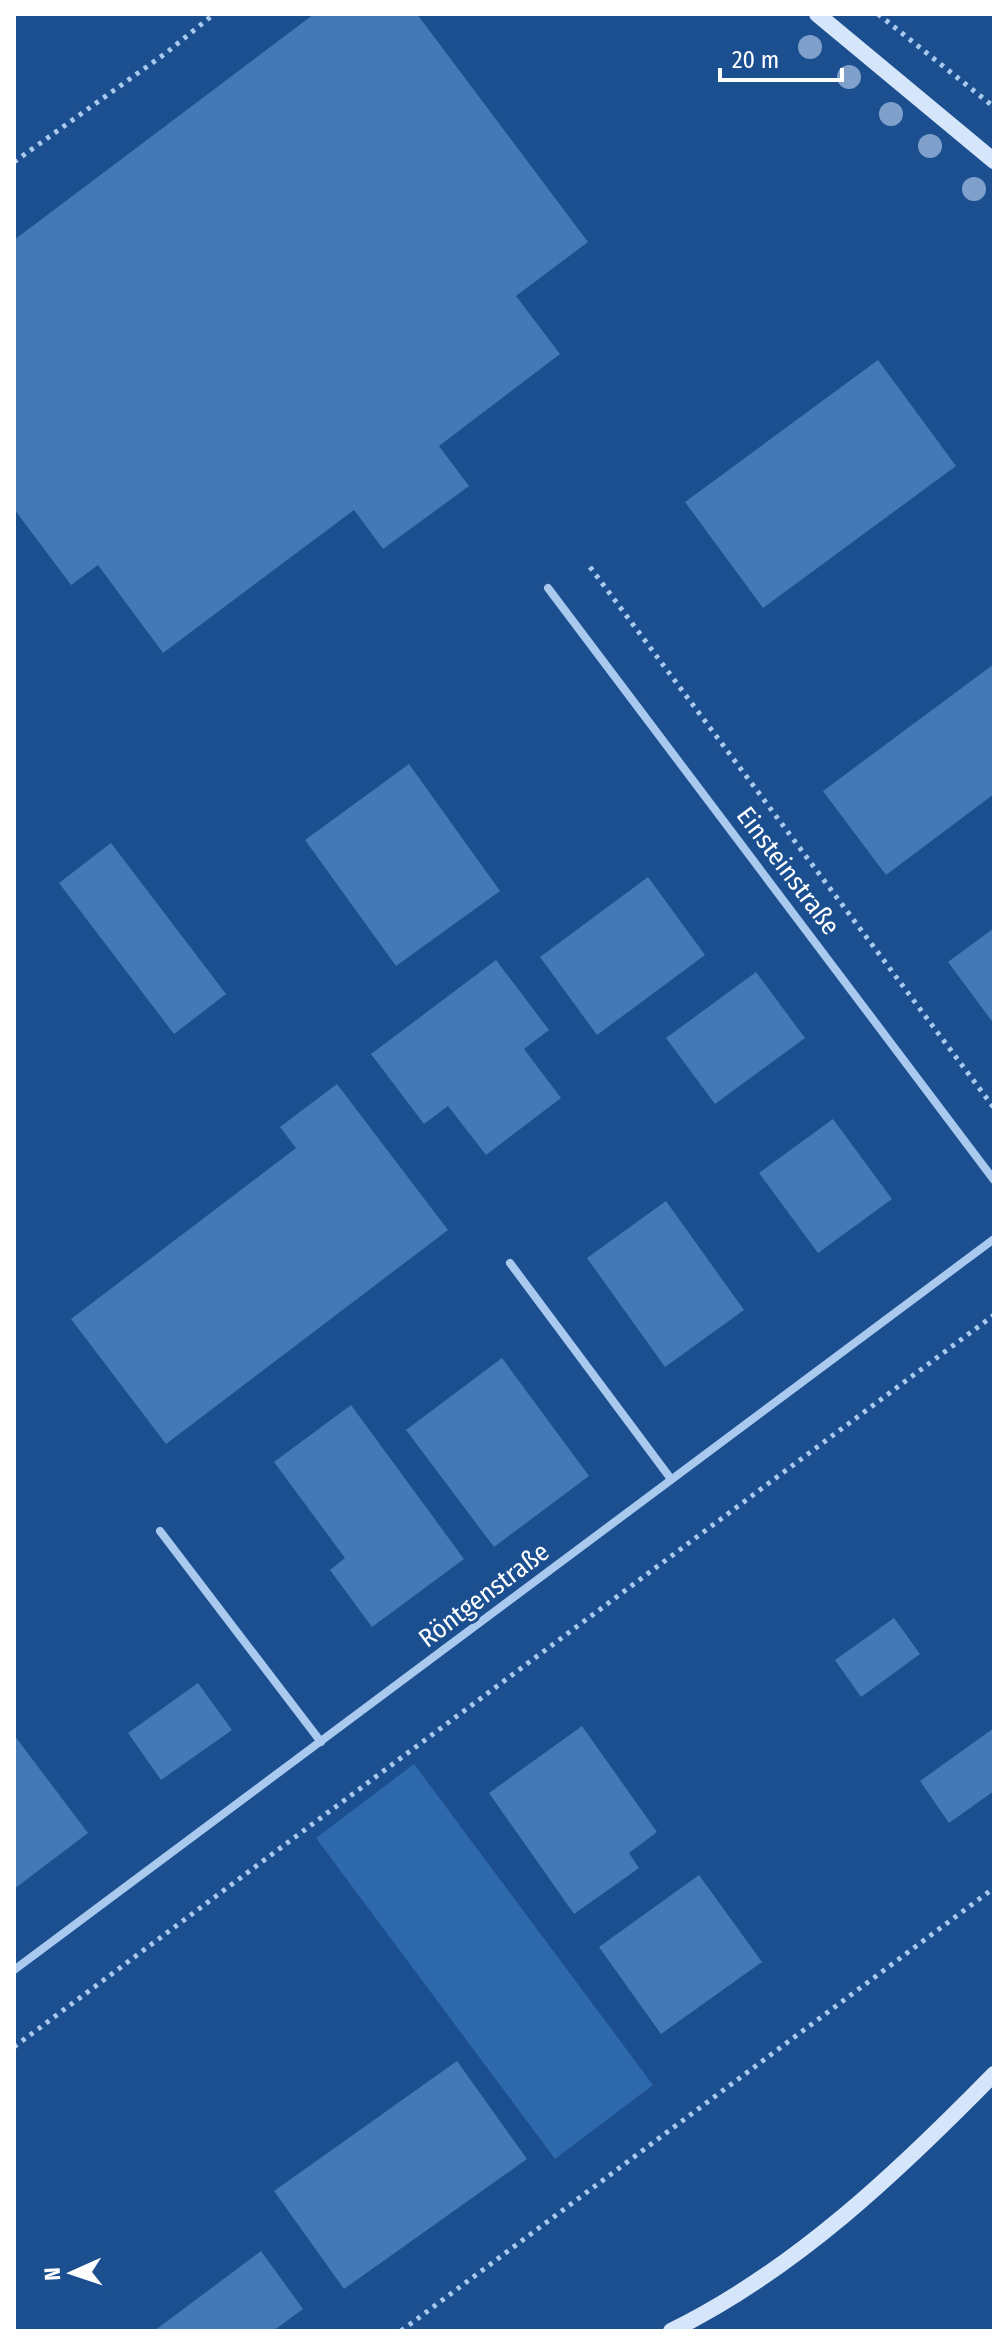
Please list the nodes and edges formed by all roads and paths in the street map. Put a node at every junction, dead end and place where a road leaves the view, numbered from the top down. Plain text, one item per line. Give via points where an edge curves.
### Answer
1 (214, 14) edge
2 (817, 14) edge
3 (878, 14) edge
4 (994, 107) edge
5 (994, 161) edge
6 (14, 162) edge
7 (590, 567) dead end
8 (548, 588) dead end
9 (994, 1108) edge
10 (994, 1180) edge
11 (994, 1239) edge
12 (510, 1263) dead end
13 (994, 1315) edge
14 (671, 1479) junction
15 (160, 1531) dead end
16 (321, 1742) junction
17 (994, 1888) edge
18 (14, 1970) edge
19 (14, 2047) edge
20 (994, 2074) edge
21 (401, 2331) edge
22 (671, 2331) edge

1 - 6 path
2 - 5 street
3 - 4 path
7 - 9 path
8 - 10 street, Einsteinstraße
11 - 14 street, Röntgenstraße
12 - 14 street
13 - 19 path
14 - 16 street, Röntgenstraße
15 - 16 street
16 - 18 street, Röntgenstraße
17 - 21 path
20 - 22 street via 920,2150 837,2221 759,2279

